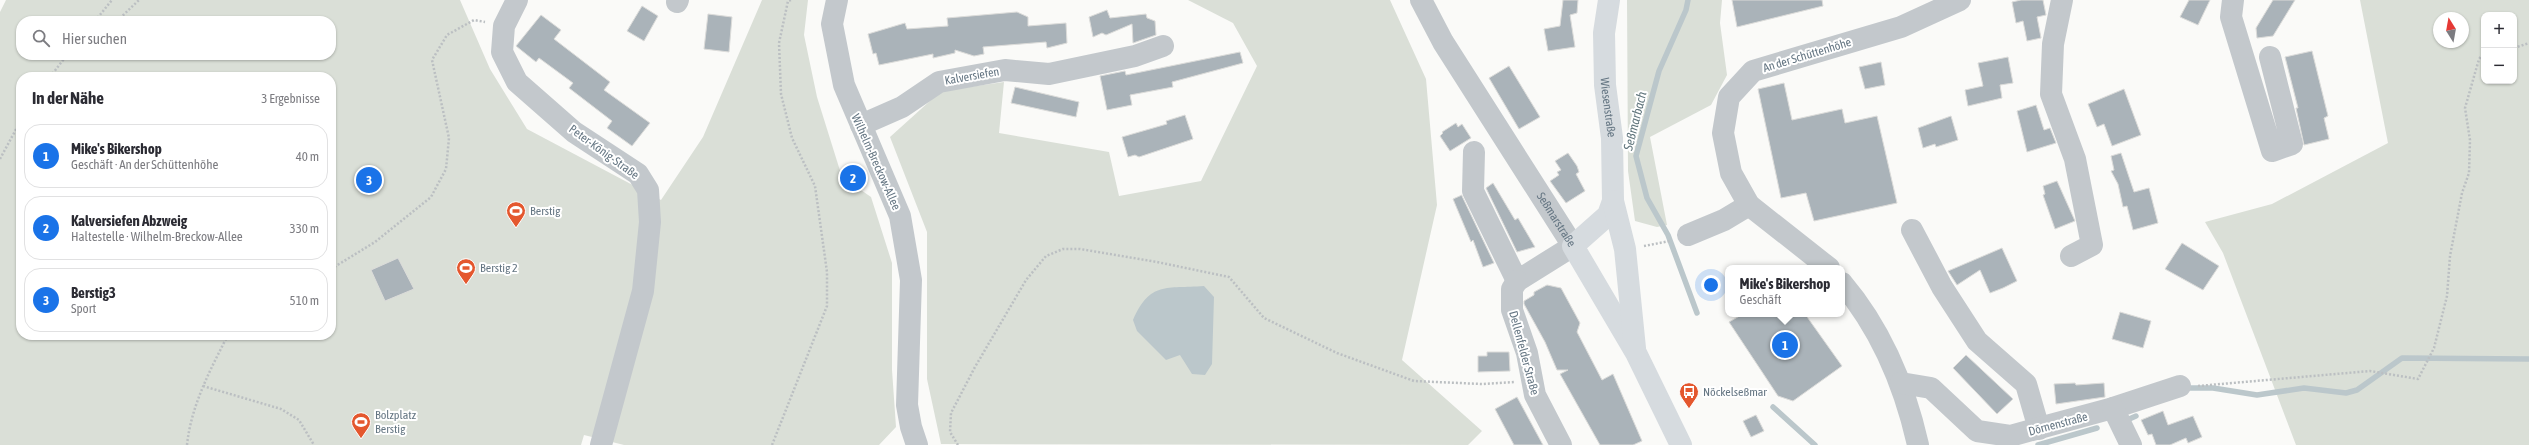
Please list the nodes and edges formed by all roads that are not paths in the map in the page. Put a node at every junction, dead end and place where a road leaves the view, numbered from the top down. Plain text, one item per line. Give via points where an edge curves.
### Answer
1 (517, 0) edge
2 (837, 0) edge
3 (1421, 0) edge
4 (1609, 0) edge
5 (1960, 0) edge
6 (2062, 0) edge
7 (2233, 0) edge
8 (1163, 46) dead end
9 (2270, 57) dead end
10 (861, 125) junction
11 (1474, 152) dead end
12 (1614, 201) junction
13 (1749, 205) junction
14 (1912, 230) dead end
15 (1688, 235) dead end
16 (1573, 246) junction
17 (2071, 256) dead end
18 (1825, 265) edge
19 (1517, 281) junction
20 (1845, 287) edge
21 (1636, 353) junction
22 (1901, 383) junction
23 (2180, 386) road end
24 (2113, 408) junction
25 (2039, 429) junction
26 (601, 445) edge
27 (917, 445) edge
28 (1560, 445) edge
29 (1681, 445) edge
30 (1918, 445) edge
31 (2131, 445) edge

1 - 26 street, Peter-König-Straße via 504,26 502,52 517,82 574,132 638,174 648,190 650,222 643,291
2 - 10 street, Wilhelm-Breckow-Allee via 832,24 838,62 844,85
3 - 16 street, Seßmarstraße via 1443,42
4 - 12 main road, Wiesenstraße via 1604,33 1605,85 1612,138
5 - 13 street, An der Schüttenhöhe via 1901,27 1753,71 1729,97 1723,133 1731,173
6 - 17 street via 2053,44 2051,94 2075,159 2092,245
7 - 9 street via 2231,17 2272,151 2292,144
8 - 10 street, Kalversiefen via 1135,56 1049,74 1005,70 939,82 902,107
10 - 27 street, Wilhelm-Breckow-Allee via 900,216 911,280 907,405
11 - 19 street via 1473,191
12 - 16 main road via 1608,215
12 - 21 main road, Wiesenstraße via 1625,249
13 - 15 street via 1724,220
13 - 18 street, An der Schüttenhöhe
14 - 25 street via 1942,287 1977,341 2026,384
16 - 19 street
16 - 21 main road, Seßmarstraße
19 - 28 street, Dellenfelder Straße via 1512,288 1511,300 1527,353 1531,381 1535,395
20 - 22 street via 1858,303
21 - 29 main road, Seßmarstraße
22 - 25 street, Dörnenstraße via 1931,388 1977,431 2010,436
22 - 30 street
23 - 24 street, Dörnenstraße
24 - 25 street, Dörnenstraße
24 - 31 street

